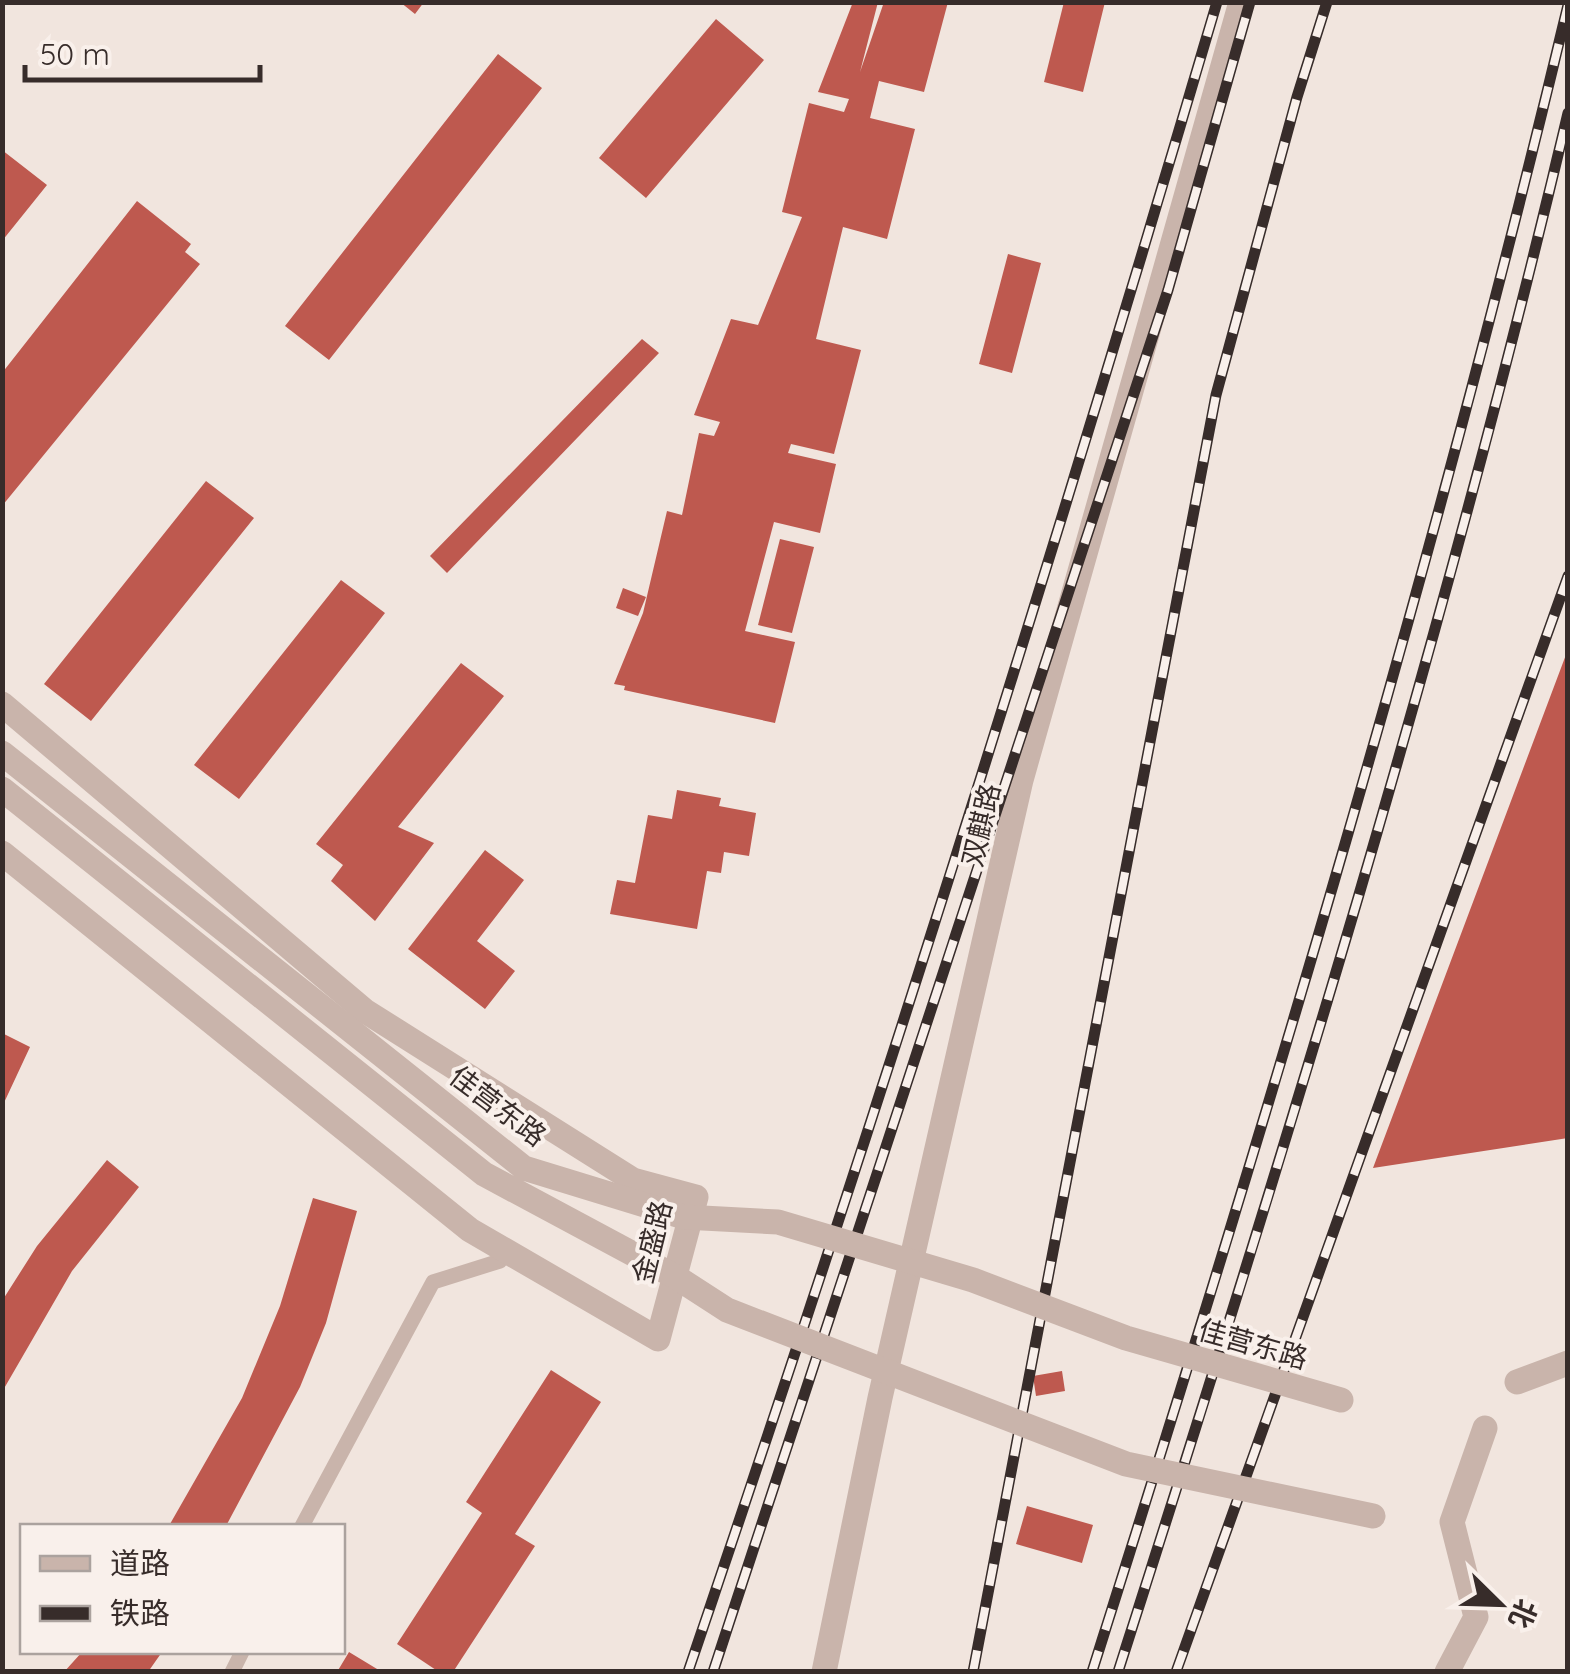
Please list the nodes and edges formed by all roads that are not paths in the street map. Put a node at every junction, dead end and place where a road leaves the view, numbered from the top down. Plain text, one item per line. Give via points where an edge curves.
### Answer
1 (1240, 2) edge
2 (2, 704) edge
3 (2, 753) edge
4 (2, 789) edge
5 (2, 852) edge
6 (496, 1245) junction
7 (911, 1262) junction
8 (1568, 1362) edge
9 (886, 1373) junction
10 (1517, 1382) dead end
11 (1340, 1400) dead end
12 (1485, 1428) dead end
13 (1373, 1516) dead end
14 (303, 1524) edge
15 (824, 1672) edge
16 (1446, 1672) edge

1 - 7 street, 双麒路 via 1022,780
2 - 6 street, 金盛路 via 366,1011 633,1180 696,1196 658,1339
3 - 7 street, 佳营东路, bridge via 524,1168 684,1216 766,1219
4 - 9 street, bridge via 484,1174 726,1310
5 - 6 street, 金盛路
6 - 14 lane via 500,1261 433,1282
7 - 9 street, 双麒路
7 - 11 street, 佳营东路, bridge via 1126,1338
8 - 10 street
9 - 13 street, bridge via 1126,1464
9 - 15 street, 双麒路
12 - 16 street via 1452,1522 1476,1616

